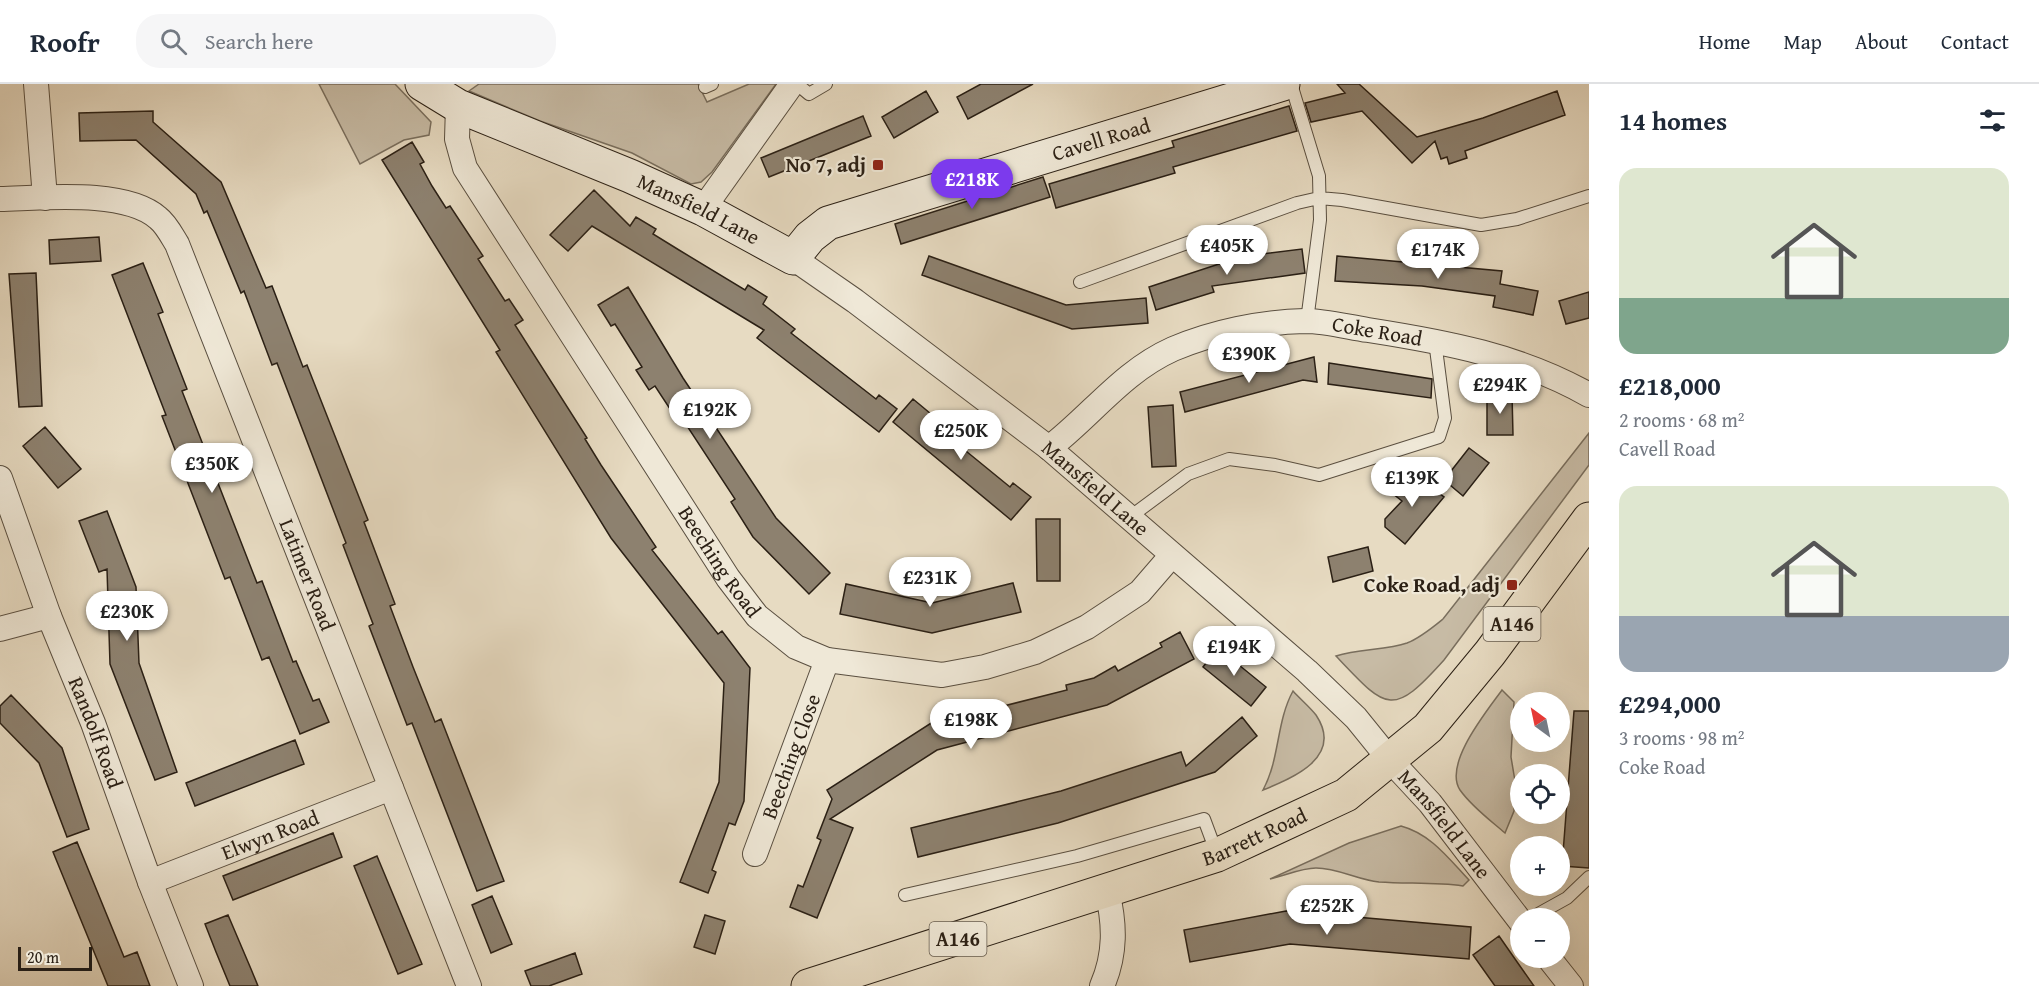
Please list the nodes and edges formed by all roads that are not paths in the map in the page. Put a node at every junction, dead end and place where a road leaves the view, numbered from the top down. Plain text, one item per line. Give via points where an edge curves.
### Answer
1 (36, 84) edge
2 (422, 84) edge
3 (792, 84) edge
4 (797, 84) edge
5 (826, 84) edge
6 (1282, 84) edge
7 (1290, 84) edge
8 (458, 106) junction
9 (1589, 196) edge
10 (45, 198) junction
11 (1319, 198) junction
12 (0, 199) edge
13 (703, 209) junction
14 (793, 258) junction
15 (1080, 282) dead end
16 (1307, 321) junction
17 (1435, 341) junction
18 (1589, 395) edge
19 (1049, 448) junction
20 (0, 478) edge
21 (1130, 517) junction
22 (1589, 519) edge
23 (1172, 555) junction
24 (49, 616) junction
25 (0, 629) edge
26 (827, 660) junction
27 (1390, 760) junction
28 (391, 788) junction
29 (755, 854) dead end
30 (1218, 855) junction
31 (1589, 877) edge
32 (150, 882) junction
33 (1107, 891) junction
34 (905, 895) dead end
35 (1510, 908) edge
36 (1549, 908) edge
37 (1557, 968) edge
38 (191, 986) edge
39 (469, 986) edge
40 (808, 986) edge
41 (1102, 986) edge
42 (1571, 986) edge

1 - 10 street
2 - 8 street, Mansfield Lane
3 - 13 street
4 - 5 lane via 809,93
6 - 14 street, Cavell Road via 828,223
7 - 11 lane via 1318,176
8 - 13 street, Mansfield Lane
8 - 26 street, Beeching Road via 457,139 465,168 728,578 757,616 796,647
9 - 11 lane via 1516,219 1480,225
10 - 12 street, Latimer Road
10 - 28 street, Latimer Road via 109,200 139,207 159,218 177,244
11 - 15 lane
11 - 16 lane via 1320,220
13 - 14 street, Mansfield Lane
14 - 19 street, Mansfield Lane
16 - 17 street, Coke Road
16 - 19 street, Coke Road via 1219,333 1172,350 1120,381
17 - 18 street, Coke Road via 1522,363
17 - 21 lane via 1445,418 1439,437 1319,476 1229,459 1188,474
19 - 21 street, Mansfield Lane
20 - 24 street, Randolf Road
21 - 23 street, Mansfield Lane
22 - 27 highway, Barrett Road / A146 via 1490,653 1428,728
23 - 26 street, Beeching Road via 1140,592 1087,627 995,664 942,675
23 - 27 street, Mansfield Lane via 1315,678 1356,718
24 - 25 street
24 - 32 street, Randolf Road via 93,723
26 - 29 street, Beeching Close
27 - 30 highway, Barrett Road / A146 via 1346,795
27 - 35 street, Mansfield Lane via 1430,803
28 - 32 street, Elwyn Road
28 - 39 street, Latimer Road
30 - 33 highway, Barrett Road / A146
30 - 34 lane via 1204,819 1077,856
31 - 36 lane via 1567,898
32 - 38 street, Randolf Road
33 - 40 highway, Barrett Road / A146
33 - 41 street via 1114,933 1110,968
37 - 42 street

